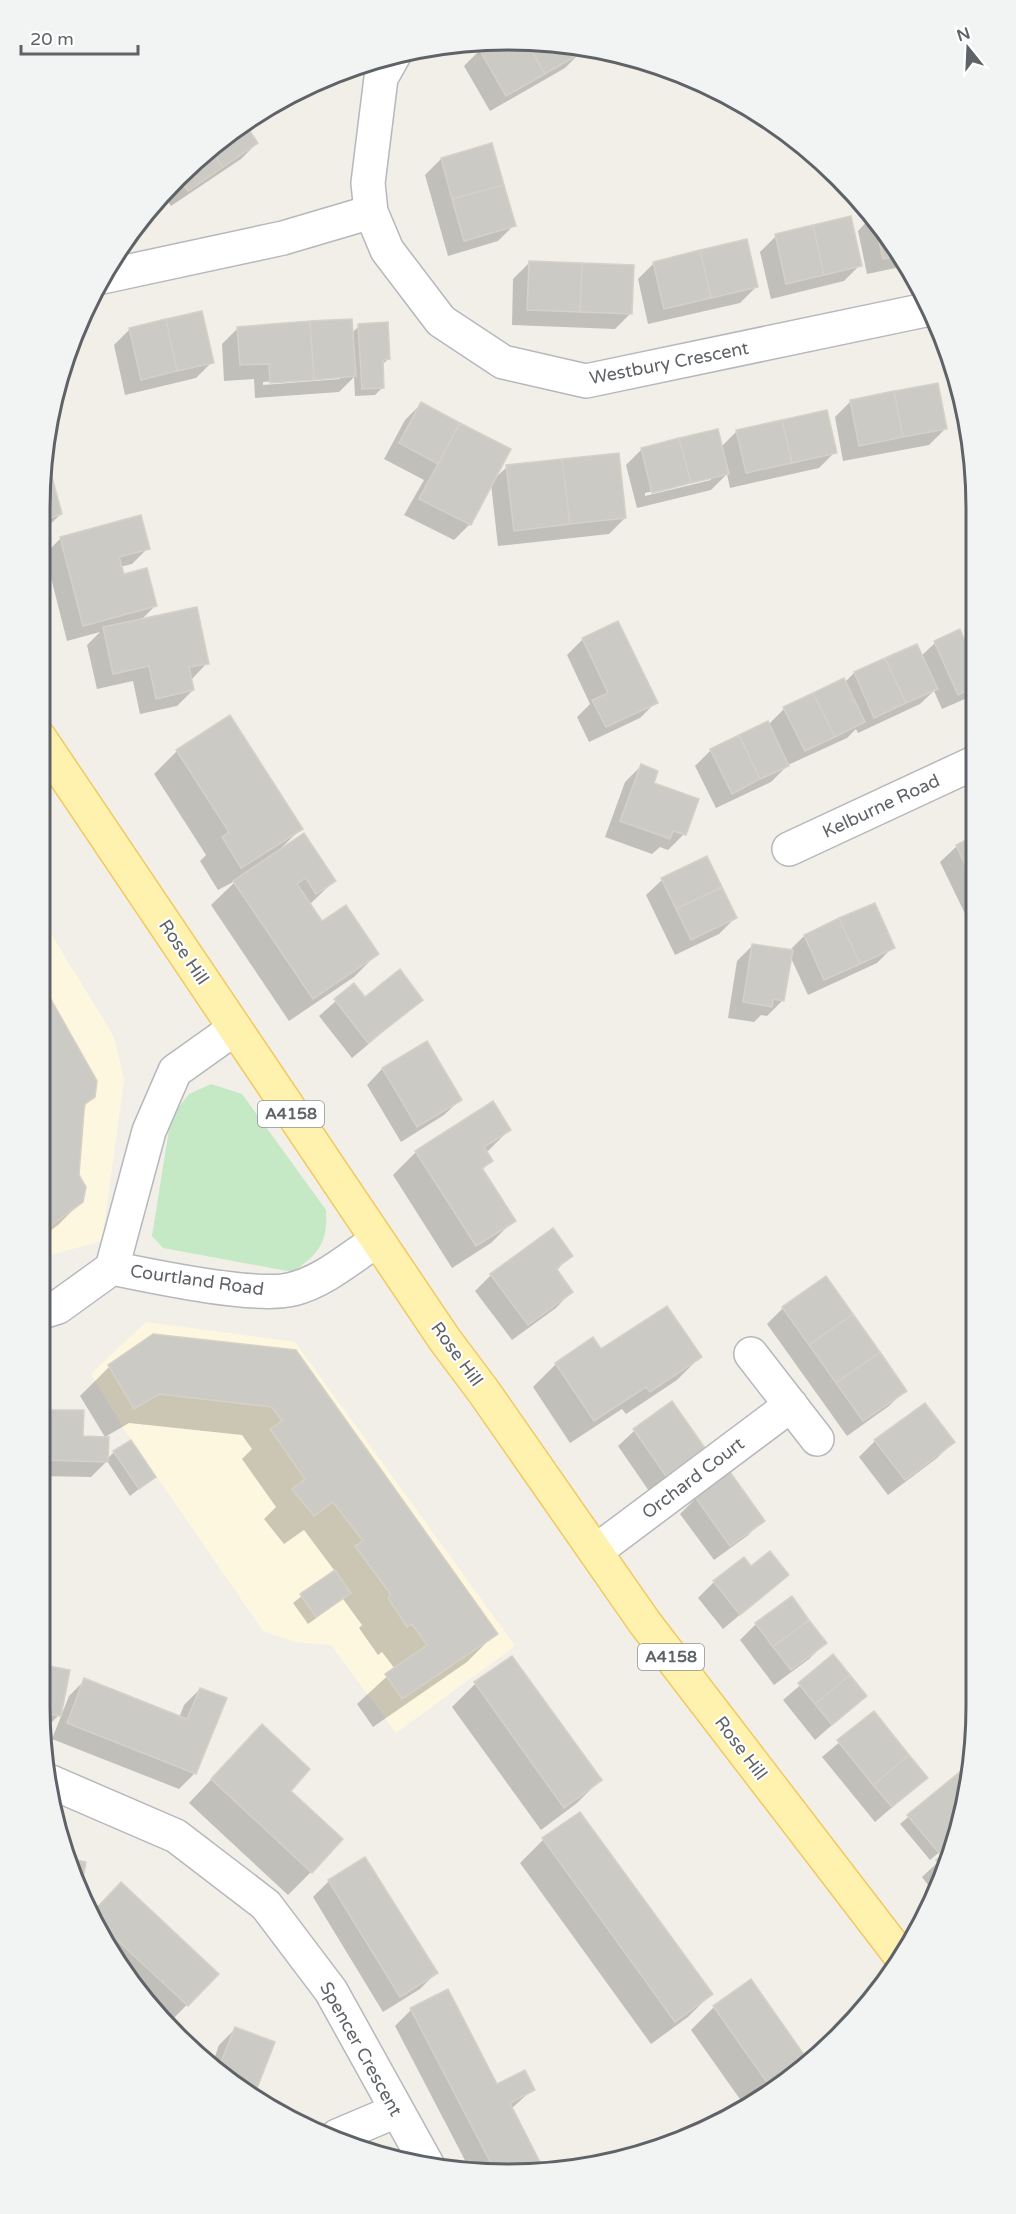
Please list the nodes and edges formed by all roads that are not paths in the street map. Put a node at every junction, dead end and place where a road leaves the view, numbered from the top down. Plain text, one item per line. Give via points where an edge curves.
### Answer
1 (388, 65) edge
2 (371, 212) junction
3 (114, 274) edge
4 (922, 311) edge
5 (50, 753) edge
6 (966, 767) edge
7 (789, 849) dead end
8 (234, 1029) junction
9 (376, 1240) junction
10 (112, 1268) junction
11 (50, 1310) edge
12 (751, 1354) dead end
13 (791, 1405) junction
14 (817, 1439) dead end
15 (596, 1551) junction
16 (56, 1784) edge
17 (898, 1946) edge
18 (396, 2111) junction
19 (343, 2134) edge
20 (423, 2157) edge

1 - 2 street, Westbury Crescent via 381,78 368,183
2 - 3 street via 283,238
2 - 4 street, Westbury Crescent via 387,250 441,321 503,362 586,381
5 - 8 main road, Rose Hill / A4158
6 - 7 street, Kelburne Road
8 - 9 main road, Rose Hill / A4158
8 - 10 street, Courtland Road via 175,1071 149,1131
9 - 10 street, Courtland Road via 320,1279 292,1290 258,1291
9 - 15 main road, Rose Hill / A4158
10 - 11 street, Courtland Road
12 - 13 street
13 - 14 street
13 - 15 street, Orchard Court
15 - 17 main road, Rose Hill / A4158 via 645,1623
16 - 18 street, Spencer Crescent via 176,1836 266,1905 331,1991
18 - 19 street
18 - 20 street, Spencer Crescent

